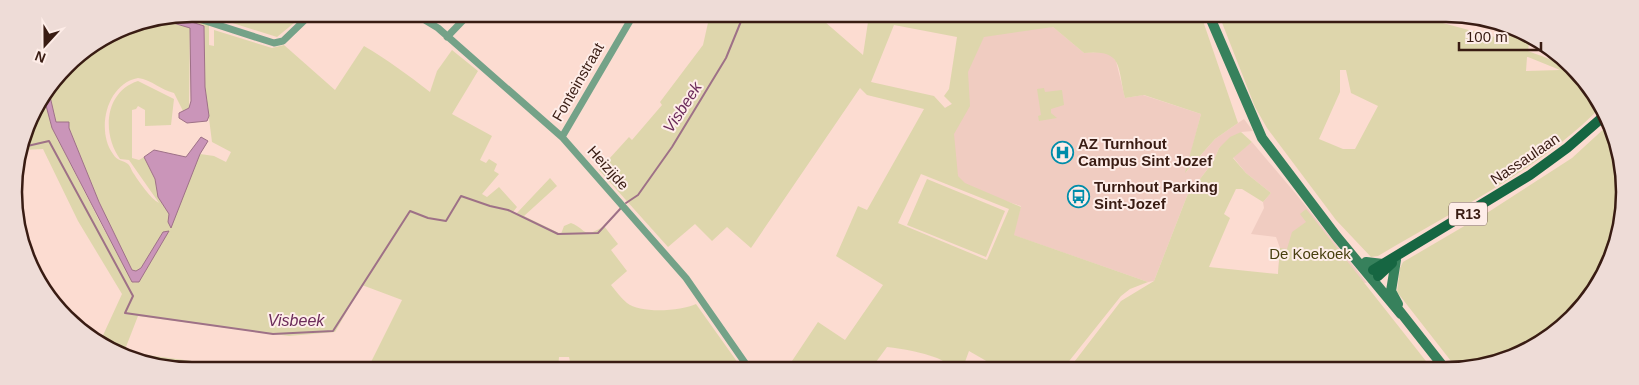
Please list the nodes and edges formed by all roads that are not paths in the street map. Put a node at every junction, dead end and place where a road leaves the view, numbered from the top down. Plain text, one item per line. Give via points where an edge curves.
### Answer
1 (1212, 22) edge
2 (215, 23) edge
3 (302, 23) edge
4 (429, 23) edge
5 (461, 23) edge
6 (629, 23) edge
7 (447, 37) junction
8 (1600, 119) edge
9 (562, 138) junction
10 (1333, 230) junction
11 (1406, 251) junction
12 (1396, 260) junction
13 (1366, 262) junction
14 (1383, 264) junction
15 (1374, 274) junction
16 (1404, 318) junction
17 (744, 362) edge
18 (1440, 362) edge

1 - 10 street via 1262,138
2 - 3 street via 274,43 283,41
4 - 7 street, Heizijde
5 - 7 street
6 - 9 street, Fonteinstraat
7 - 9 street, Heizijde
8 - 11 main road, Nassaulaan / R13 via 1536,171
9 - 17 street, Heizijde via 686,278
10 - 13 street
10 - 15 street
11 - 12 main road, Nassaulaan / R13
11 - 14 main road, Nassaulaan / R13
12 - 15 main road, Nassaulaan / R13
12 - 16 street via 1391,291
13 - 14 street
13 - 15 street
14 - 15 main road, Nassaulaan / R13
15 - 16 street
16 - 18 street

